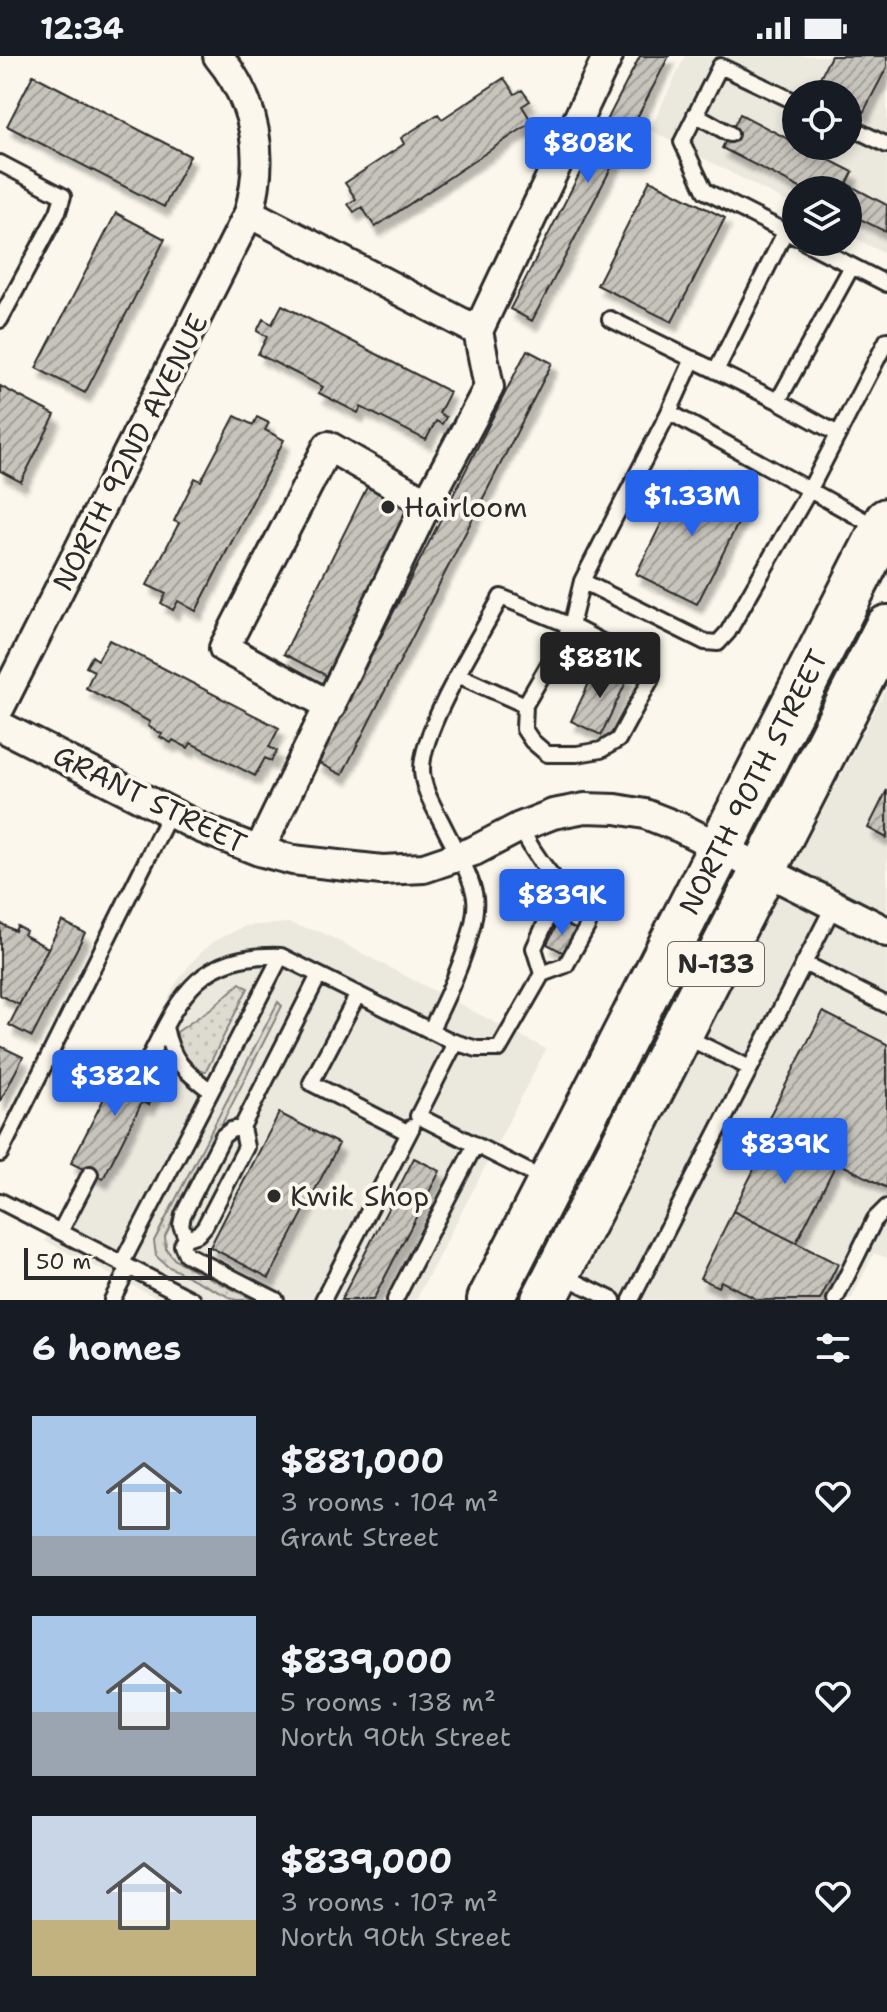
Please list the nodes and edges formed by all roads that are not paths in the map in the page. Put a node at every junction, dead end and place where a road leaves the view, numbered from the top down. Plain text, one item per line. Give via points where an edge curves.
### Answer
1 (218, 56) edge
2 (608, 56) edge
3 (782, 95) edge
4 (695, 114) junction
5 (862, 133) edge
6 (730, 134) dead end
7 (887, 145) edge
8 (0, 163) edge
9 (252, 204) junction
10 (782, 230) edge
11 (782, 250) edge
12 (832, 256) edge
13 (852, 266) junction
14 (887, 284) edge
15 (610, 319) dead end
16 (0, 320) edge
17 (478, 331) junction
18 (887, 340) edge
19 (693, 359) junction
20 (716, 371) junction
21 (778, 401) junction
22 (669, 412) junction
23 (838, 434) junction
24 (810, 489) junction
25 (427, 503) junction
26 (885, 526) edge
27 (582, 581) junction
28 (571, 626) junction
29 (887, 628) edge
30 (458, 675) junction
31 (525, 705) junction
32 (331, 706) junction
33 (0, 707) edge
34 (0, 726) edge
35 (170, 813) junction
36 (520, 827) junction
37 (720, 847) junction
38 (259, 851) junction
39 (460, 857) junction
40 (764, 869) junction
41 (568, 895) junction
42 (834, 905) junction
43 (887, 932) edge
44 (281, 956) junction
45 (804, 963) junction
46 (542, 974) junction
47 (319, 975) junction
48 (358, 994) junction
49 (887, 1005) edge
50 (165, 1027) junction
51 (430, 1031) junction
52 (680, 1034) junction
53 (451, 1041) junction
54 (144, 1068) dead end
55 (750, 1068) junction
56 (211, 1091) junction
57 (418, 1116) junction
58 (242, 1127) junction
59 (409, 1133) junction
60 (475, 1145) junction
61 (0, 1154) edge
62 (90, 1174) dead end
63 (549, 1182) junction
64 (0, 1201) edge
65 (887, 1207) edge
66 (60, 1232) junction
67 (186, 1238) junction
68 (125, 1265) junction
69 (551, 1287) edge
70 (112, 1300) edge
71 (193, 1300) edge
72 (276, 1300) edge
73 (323, 1300) edge
74 (395, 1300) edge
75 (490, 1300) edge
76 (613, 1300) edge
77 (631, 1300) edge
78 (835, 1300) edge

1 - 9 street via 240,87 253,121 258,162
2 - 17 street
3 - 4 lane via 720,66
4 - 6 lane
4 - 10 lane via 682,142 705,191
5 - 7 lane
8 - 16 lane via 63,196
9 - 17 street
9 - 33 street, NORTH 92ND AVENUE
11 - 20 lane
12 - 13 lane
13 - 14 lane
13 - 21 lane
15 - 19 lane
17 - 25 street via 489,387
18 - 23 lane
19 - 20 lane
19 - 22 lane
20 - 21 lane
21 - 23 lane
22 - 24 lane
22 - 27 lane
23 - 24 lane
24 - 26 lane
24 - 27 lane via 718,643 705,642
25 - 32 street
25 - 32 street via 328,446 224,648
26 - 37 main road, NORTH 90TH STREET / N-133
27 - 28 lane
28 - 30 lane via 501,597
28 - 31 lane
28 - 31 lane via 647,667 651,679 618,740 601,750 547,754 524,729
29 - 40 main road, NORTH 90TH STREET / N-133
30 - 31 lane
30 - 39 lane via 430,733 422,766 423,784
32 - 38 street
34 - 35 street, GRANT STREET
35 - 38 street, GRANT STREET
35 - 61 lane
36 - 37 street, GRANT STREET via 567,811 616,809 645,814
36 - 39 street, GRANT STREET
36 - 41 lane via 532,851
37 - 40 street, GRANT STREET
37 - 63 main road, NORTH 90TH STREET / N-133
38 - 39 street, GRANT STREET via 310,863 382,870 424,868
39 - 51 lane via 475,910 457,972
40 - 42 street, GRANT STREET
40 - 52 main road, NORTH 90TH STREET / N-133
41 - 46 lane via 552,909 534,948
41 - 46 lane via 586,910 588,925 566,965
42 - 43 street, GRANT STREET
42 - 45 lane
44 - 47 lane
44 - 50 lane via 239,957 218,967 187,989
44 - 56 lane
45 - 49 lane
45 - 55 lane
46 - 53 lane via 499,1049
47 - 48 lane
47 - 58 lane
48 - 51 lane
48 - 59 lane via 311,1083
50 - 54 lane
50 - 56 lane via 181,1067
51 - 53 lane
52 - 55 lane
52 - 69 main road, NORTH 90TH STREET / N-133
53 - 57 lane via 455,1043
55 - 77 lane
56 - 68 lane
57 - 59 lane
57 - 60 lane
58 - 67 lane via 246,1147 205,1226
58 - 67 lane via 223,1136 183,1215
59 - 73 lane
60 - 63 lane
60 - 74 lane
62 - 66 lane
63 - 75 main road, NORTH 90TH STREET / N-133
64 - 66 lane
65 - 78 lane via 875,1219
66 - 68 lane
67 - 72 lane via 186,1254
68 - 70 lane
68 - 71 lane
69 - 76 lane

